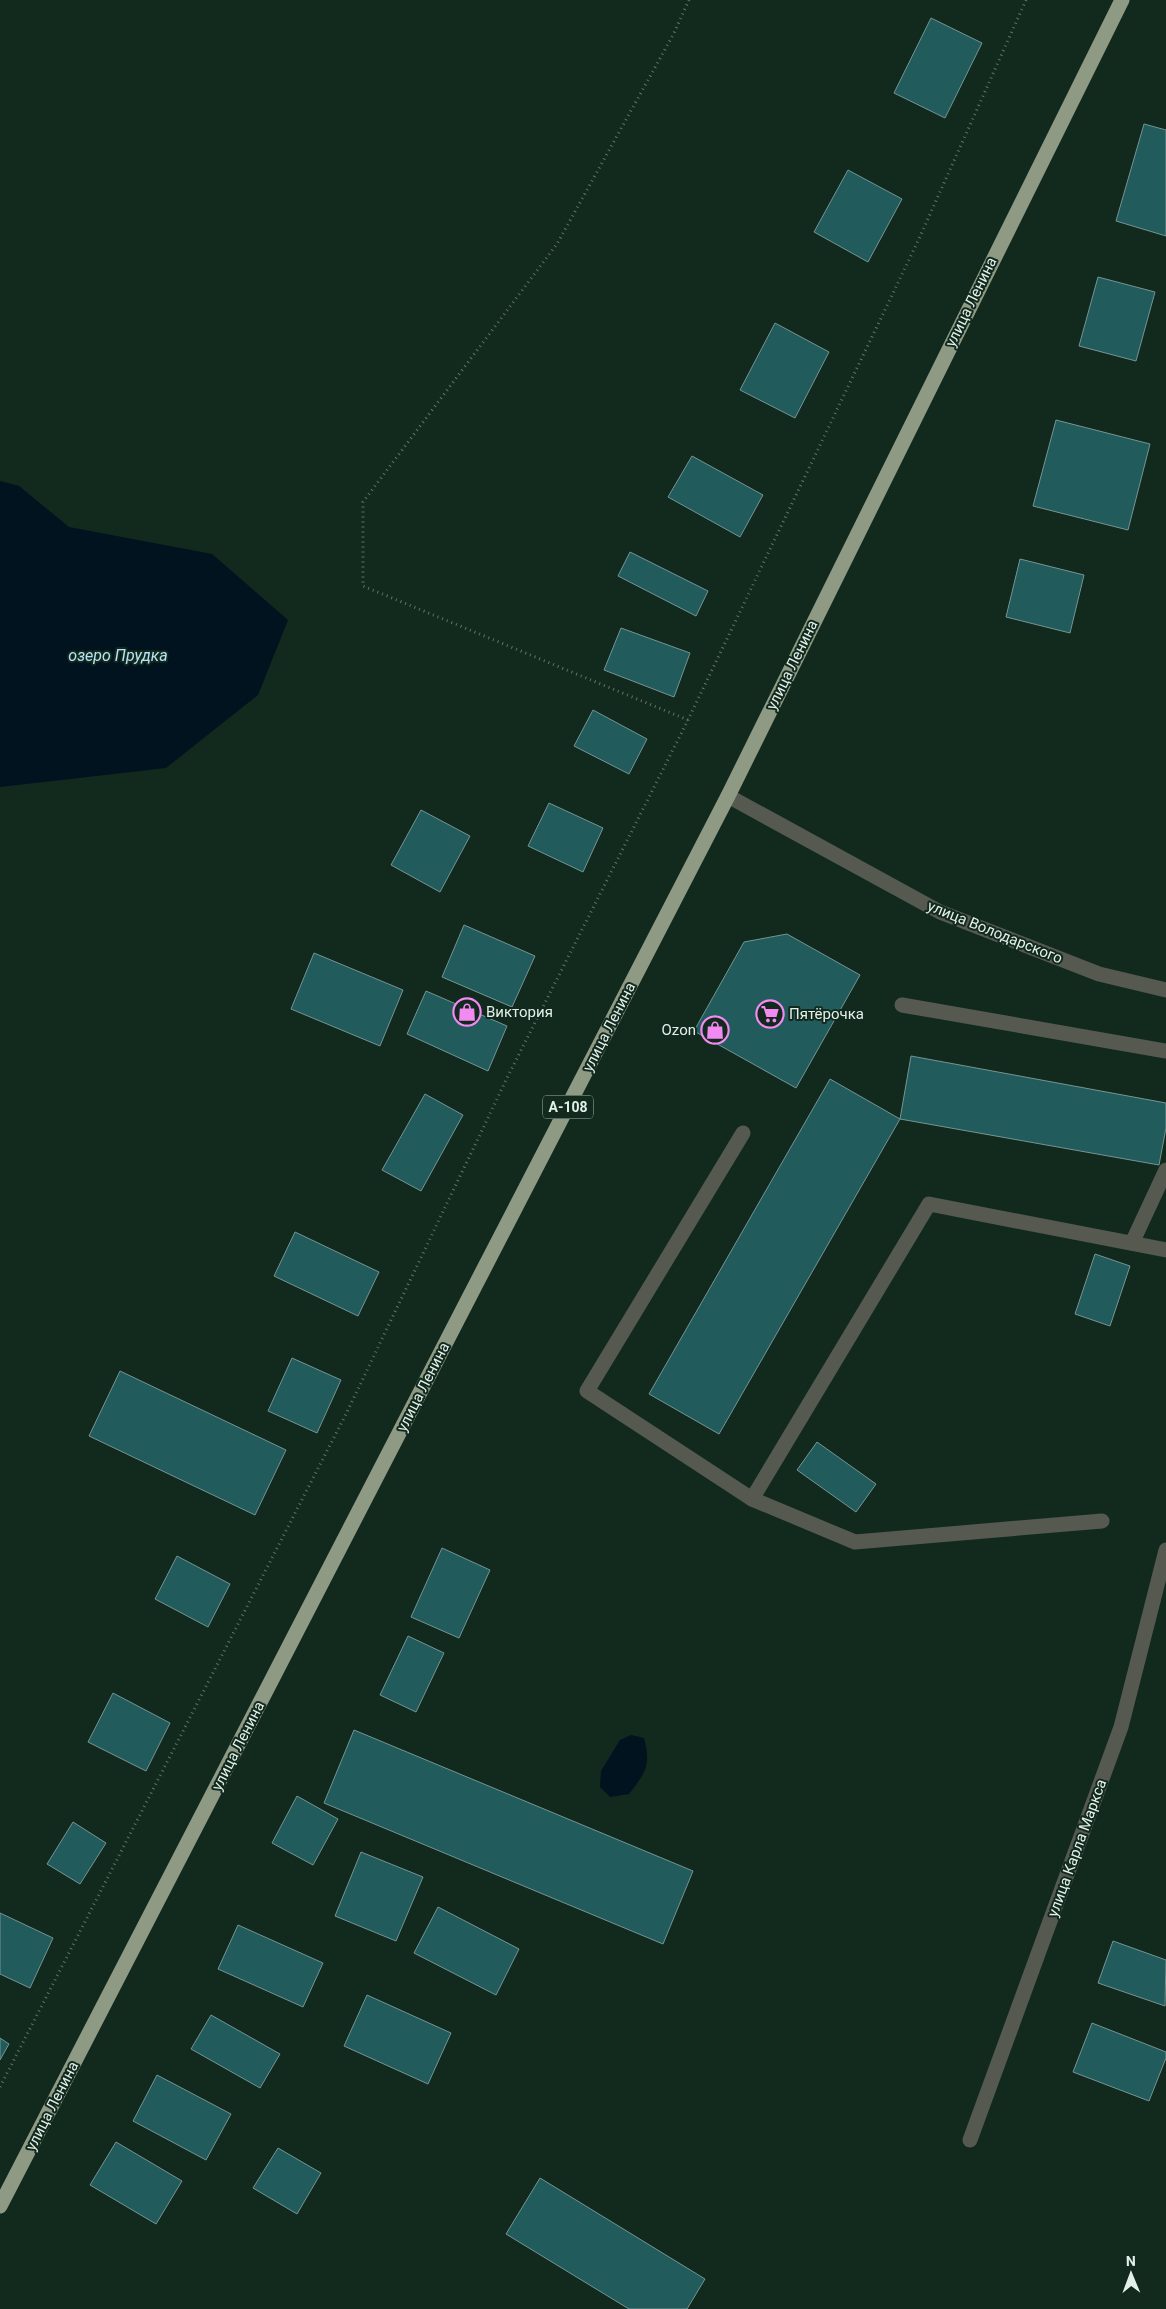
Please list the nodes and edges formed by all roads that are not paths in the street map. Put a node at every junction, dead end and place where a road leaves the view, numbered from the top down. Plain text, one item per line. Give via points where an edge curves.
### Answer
1 (1122, 0) edge
2 (728, 796) junction
3 (1166, 990) edge
4 (902, 1005) dead end
5 (1166, 1050) edge
6 (743, 1133) dead end
7 (1166, 1170) edge
8 (1132, 1243) junction
9 (1166, 1250) edge
10 (752, 1499) junction
11 (1102, 1521) dead end
12 (1166, 1550) edge
13 (970, 2140) dead end
14 (0, 2206) edge

1 - 2 highway, улица Ленина / А-108
2 - 3 street, улица Володарского via 940,912 1099,974
2 - 14 highway, улица Ленина / А-108
4 - 5 street
6 - 10 street via 587,1390
7 - 8 street
8 - 9 street
8 - 10 street via 929,1204
10 - 11 street via 855,1542
12 - 13 street, улица Карла Маркса via 1122,1727

